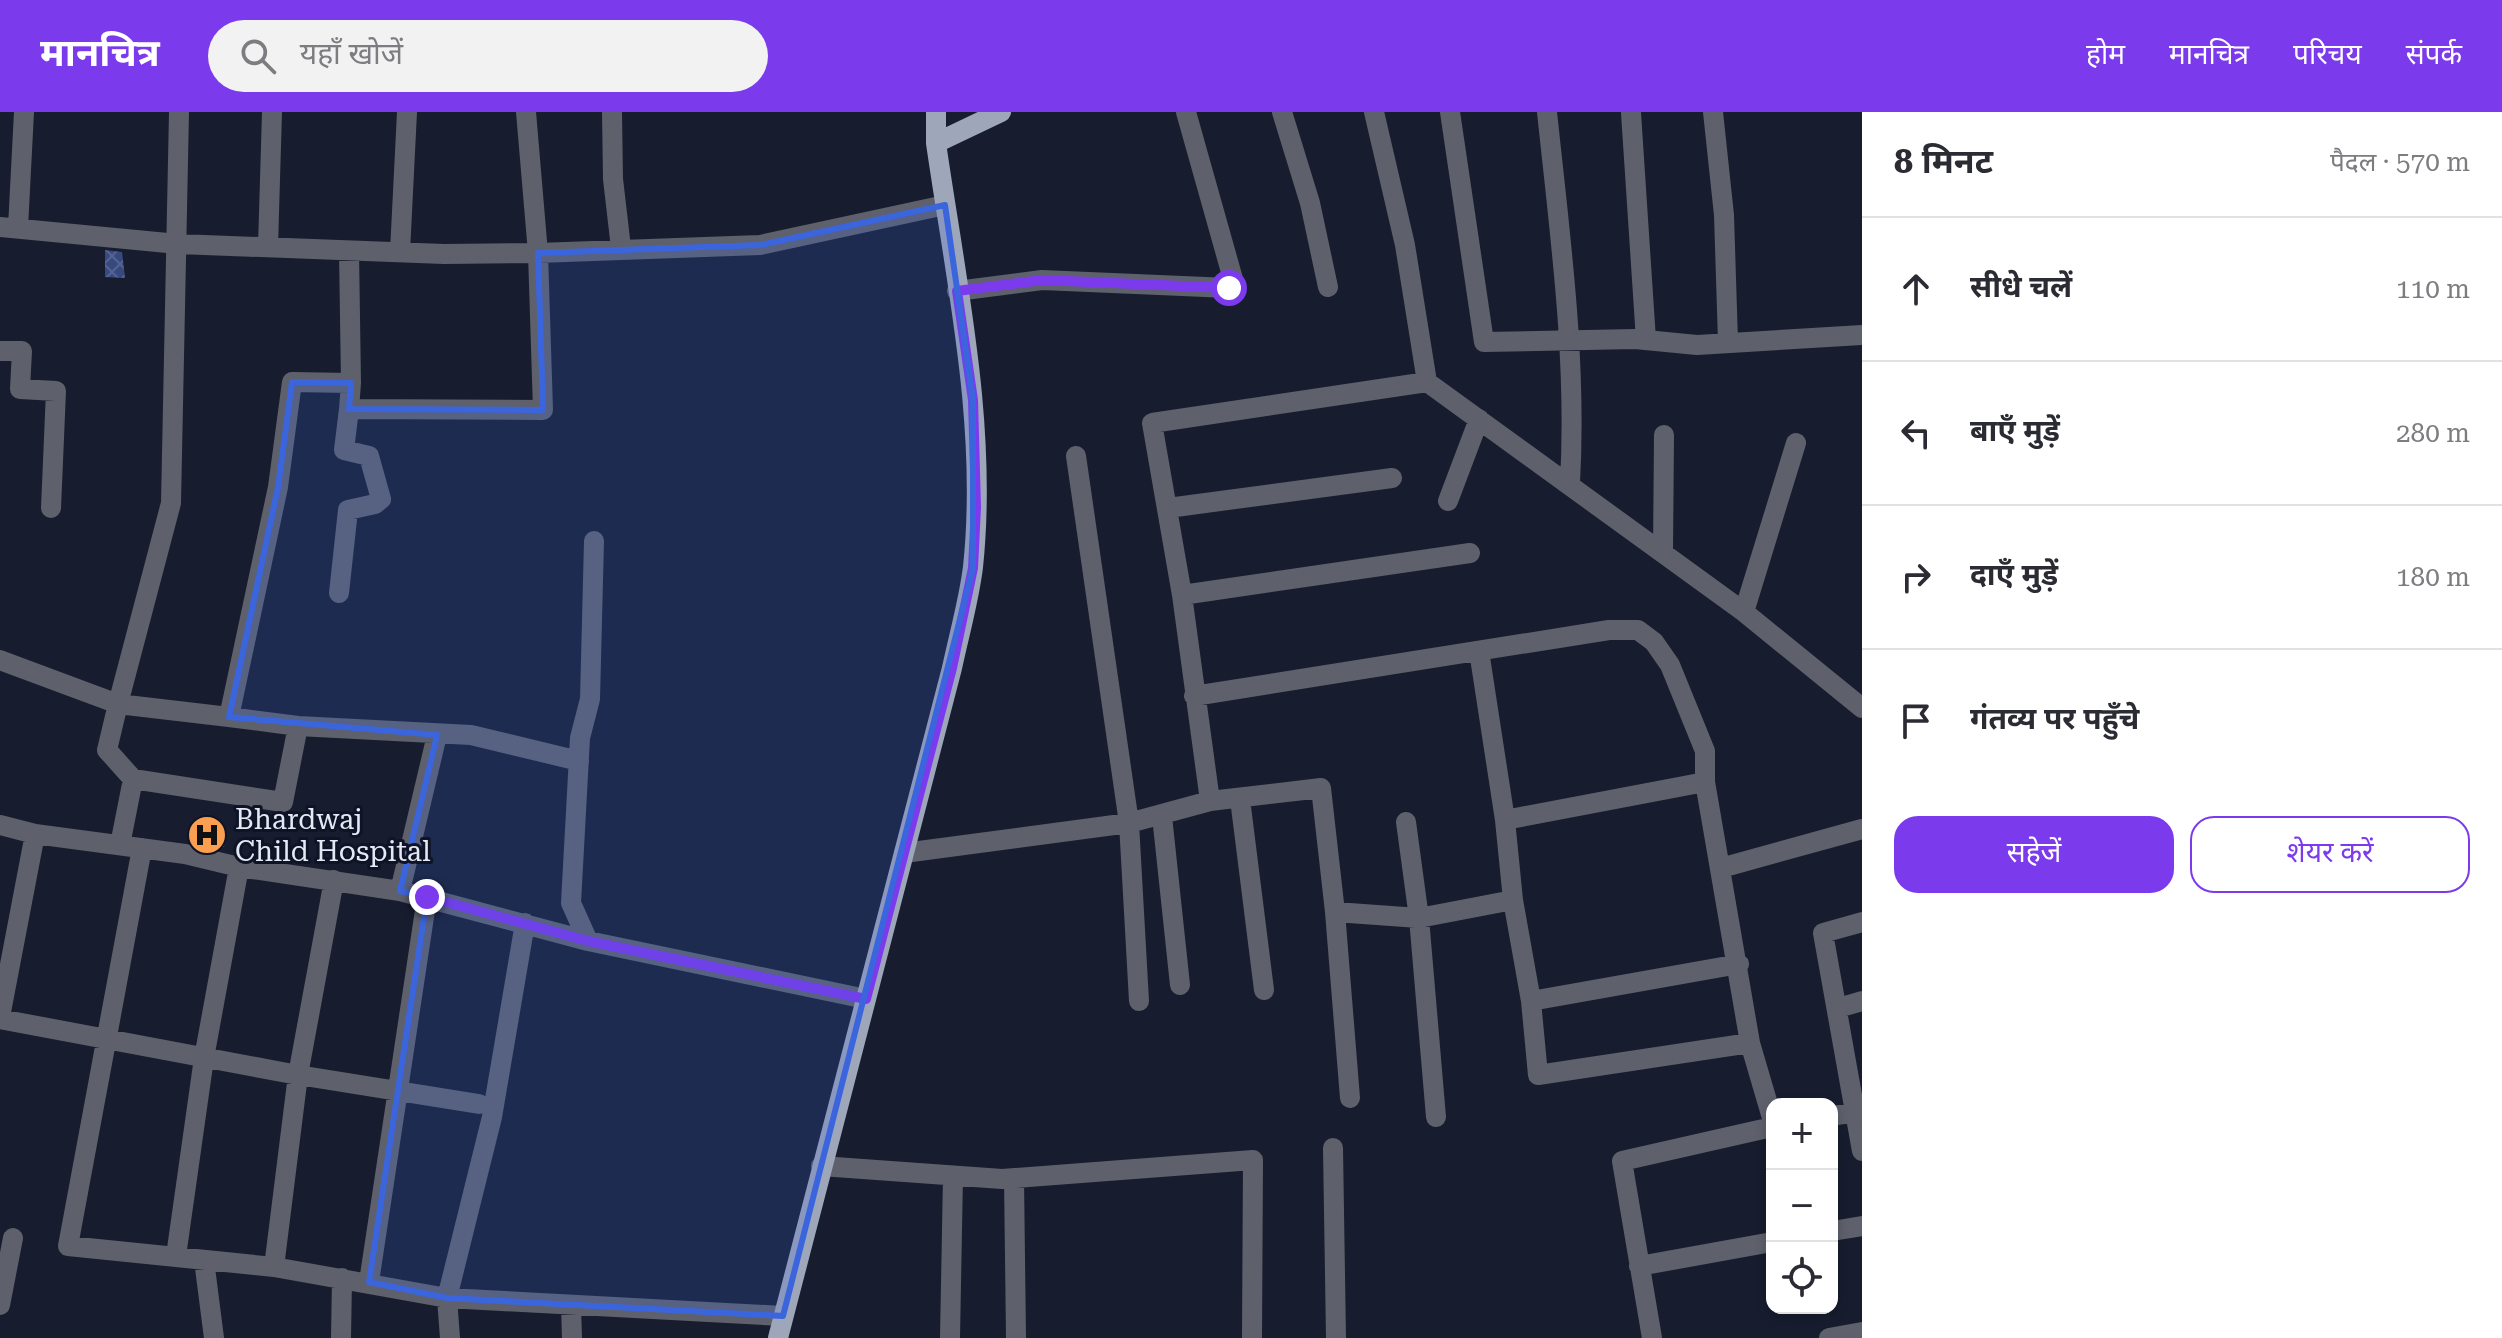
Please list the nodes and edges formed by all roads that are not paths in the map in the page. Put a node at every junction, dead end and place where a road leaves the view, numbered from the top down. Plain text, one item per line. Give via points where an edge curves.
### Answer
1 (24, 112) edge
2 (179, 112) edge
3 (272, 112) edge
4 (407, 112) edge
5 (526, 112) edge
6 (612, 112) edge
7 (936, 112) edge
8 (1001, 112) edge
9 (1186, 112) edge
10 (1282, 112) edge
11 (1374, 112) edge
12 (1450, 112) edge
13 (1547, 112) edge
14 (1713, 112) edge
15 (1631, 113) edge
16 (936, 143) junction
17 (945, 205) junction
18 (9, 228) edge
19 (178, 244) junction
20 (268, 247) junction
21 (621, 248) junction
22 (349, 251) junction
23 (400, 252) junction
24 (538, 253) junction
25 (1328, 287) dead end
26 (957, 291) junction
27 (1862, 335) edge
28 (1571, 340) junction
29 (1646, 340) junction
30 (1728, 342) junction
31 (0, 351) edge
32 (1427, 382) junction
33 (351, 383) junction
34 (349, 409) junction
35 (1479, 419) junction
36 (1664, 435) dead end
37 (1796, 443) dead end
38 (1076, 456) dead end
39 (1392, 478) dead end
40 (1570, 483) junction
41 (1448, 501) dead end
42 (51, 508) dead end
43 (1168, 508) junction
44 (594, 541) dead end
45 (1663, 552) junction
46 (1470, 553) dead end
47 (339, 593) dead end
48 (1182, 595) junction
49 (1744, 612) junction
50 (1479, 651) junction
51 (0, 660) edge
52 (1194, 696) junction
53 (118, 704) junction
54 (1862, 708) edge
55 (229, 717) junction
56 (298, 726) junction
57 (437, 735) junction
58 (579, 761) junction
59 (133, 779) junction
60 (1705, 782) junction
61 (1240, 799) junction
62 (1210, 801) junction
63 (1162, 816) junction
64 (1505, 820) junction
65 (1406, 822) dead end
66 (1129, 823) junction
67 (0, 825) edge
68 (1862, 829) edge
69 (35, 834) junction
70 (120, 845) junction
71 (142, 848) junction
72 (904, 853) junction
73 (239, 867) junction
74 (1721, 868) junction
75 (334, 880) junction
76 (400, 891) junction
77 (427, 897) junction
78 (1513, 900) junction
79 (1335, 912) junction
80 (1419, 918) junction
81 (1862, 922) edge
82 (525, 923) junction
83 (588, 941) junction
84 (1739, 964) junction
85 (1180, 985) dead end
86 (1264, 990) dead end
87 (866, 999) junction
88 (1139, 1001) dead end
89 (1531, 1001) junction
90 (1862, 1001) edge
91 (1838, 1008) junction
92 (0, 1018) edge
93 (106, 1039) junction
94 (1750, 1043) junction
95 (204, 1058) junction
96 (298, 1075) junction
97 (396, 1089) junction
98 (1350, 1098) dead end
99 (1766, 1098) edge
100 (479, 1104) dead end
101 (1858, 1112) edge
102 (1838, 1115) edge
103 (1436, 1117) dead end
104 (1766, 1128) edge
105 (1333, 1148) dead end
106 (1862, 1151) edge
107 (821, 1166) junction
108 (953, 1176) junction
109 (1014, 1178) junction
110 (1862, 1226) edge
111 (1838, 1230) edge
112 (13, 1238) dead end
113 (1766, 1243) edge
114 (176, 1256) junction
115 (204, 1260) junction
116 (1639, 1266) junction
117 (274, 1267) junction
118 (342, 1278) junction
119 (369, 1282) junction
120 (447, 1298) junction
121 (0, 1305) edge
122 (571, 1305) junction
123 (783, 1316) junction
124 (1862, 1332) edge
125 (214, 1338) edge
126 (341, 1338) edge
127 (450, 1338) edge
128 (572, 1338) edge
129 (778, 1338) edge
130 (950, 1338) edge
131 (1016, 1338) edge
132 (1252, 1338) edge
133 (1336, 1338) edge
134 (1652, 1338) edge
135 (1829, 1338) edge

1 - 18 street
2 - 19 street
3 - 20 street
4 - 23 street
5 - 24 street
6 - 21 street
7 - 16 main road
8 - 16 main road
9 - 26 street via 1233,279 1229,288 1042,280
10 - 25 street
11 - 32 street via 1405,245
12 - 28 street via 1484,342
13 - 28 street
14 - 30 street via 1724,215
15 - 29 street
16 - 17 main road
17 - 21 street via 760,245
17 - 26 main road
18 - 19 street
19 - 20 street
19 - 53 street via 171,503
20 - 22 street
21 - 24 street
22 - 23 street
22 - 33 street
23 - 24 street
24 - 34 street via 543,410
26 - 72 main road via 973,400 973,568
27 - 30 street
28 - 29 street
28 - 40 street
29 - 30 street
31 - 42 street via 22,351 20,389 56,391
32 - 35 street
32 - 43 street via 1152,423
33 - 34 street
33 - 55 street via 292,382 278,487
34 - 47 street via 344,450 369,456 381,499 348,510
35 - 40 street
35 - 41 street
36 - 45 street
37 - 49 street
38 - 66 street
39 - 43 street
40 - 45 street
43 - 48 street
44 - 58 street via 590,699
45 - 49 street
46 - 48 street
48 - 52 street
49 - 54 street
50 - 52 street
50 - 60 street via 1638,630 1670,665 1705,751
50 - 64 street
51 - 53 street
52 - 62 street
53 - 55 street
53 - 59 street via 107,750
55 - 56 street
56 - 57 street
56 - 59 street via 283,802
57 - 58 street via 471,735
57 - 76 street
58 - 83 street via 571,903
59 - 70 street
60 - 64 street
60 - 74 street
61 - 62 street
61 - 79 street via 1321,788
61 - 86 street
62 - 63 street
63 - 66 street
63 - 85 street
64 - 78 street
65 - 80 street
66 - 72 street
66 - 88 street
67 - 69 street
68 - 74 street
69 - 70 street
69 - 92 street
70 - 71 street
71 - 73 street
71 - 93 street
72 - 87 main road
73 - 75 street
73 - 95 street
74 - 84 street
75 - 76 street
75 - 96 street
76 - 77 street
77 - 82 street
77 - 97 street
78 - 80 street
78 - 89 street
79 - 80 street
79 - 98 street
80 - 103 street
81 - 91 street via 1823,933
82 - 83 street
82 - 120 street via 492,1117
83 - 87 street
84 - 89 street
84 - 94 street
87 - 107 main road
89 - 94 street via 1538,1075
90 - 91 street
91 - 101 street
92 - 93 street
93 - 95 street
93 - 114 street via 68,1246
94 - 99 street
95 - 96 street
95 - 114 street
96 - 97 street
96 - 117 street
97 - 100 street
97 - 119 street
101 - 102 street
101 - 106 street
104 - 116 street via 1622,1161
105 - 133 street
107 - 108 street
107 - 123 main road
108 - 109 street
108 - 130 street
109 - 131 street
109 - 132 street via 1253,1160
110 - 111 street
112 - 121 street
113 - 116 street
114 - 115 street
115 - 117 street
115 - 125 street
116 - 134 street
117 - 118 street
118 - 119 street
118 - 126 street
119 - 120 street
120 - 122 street
120 - 127 street
122 - 123 street
122 - 128 street
123 - 129 main road
124 - 135 street

